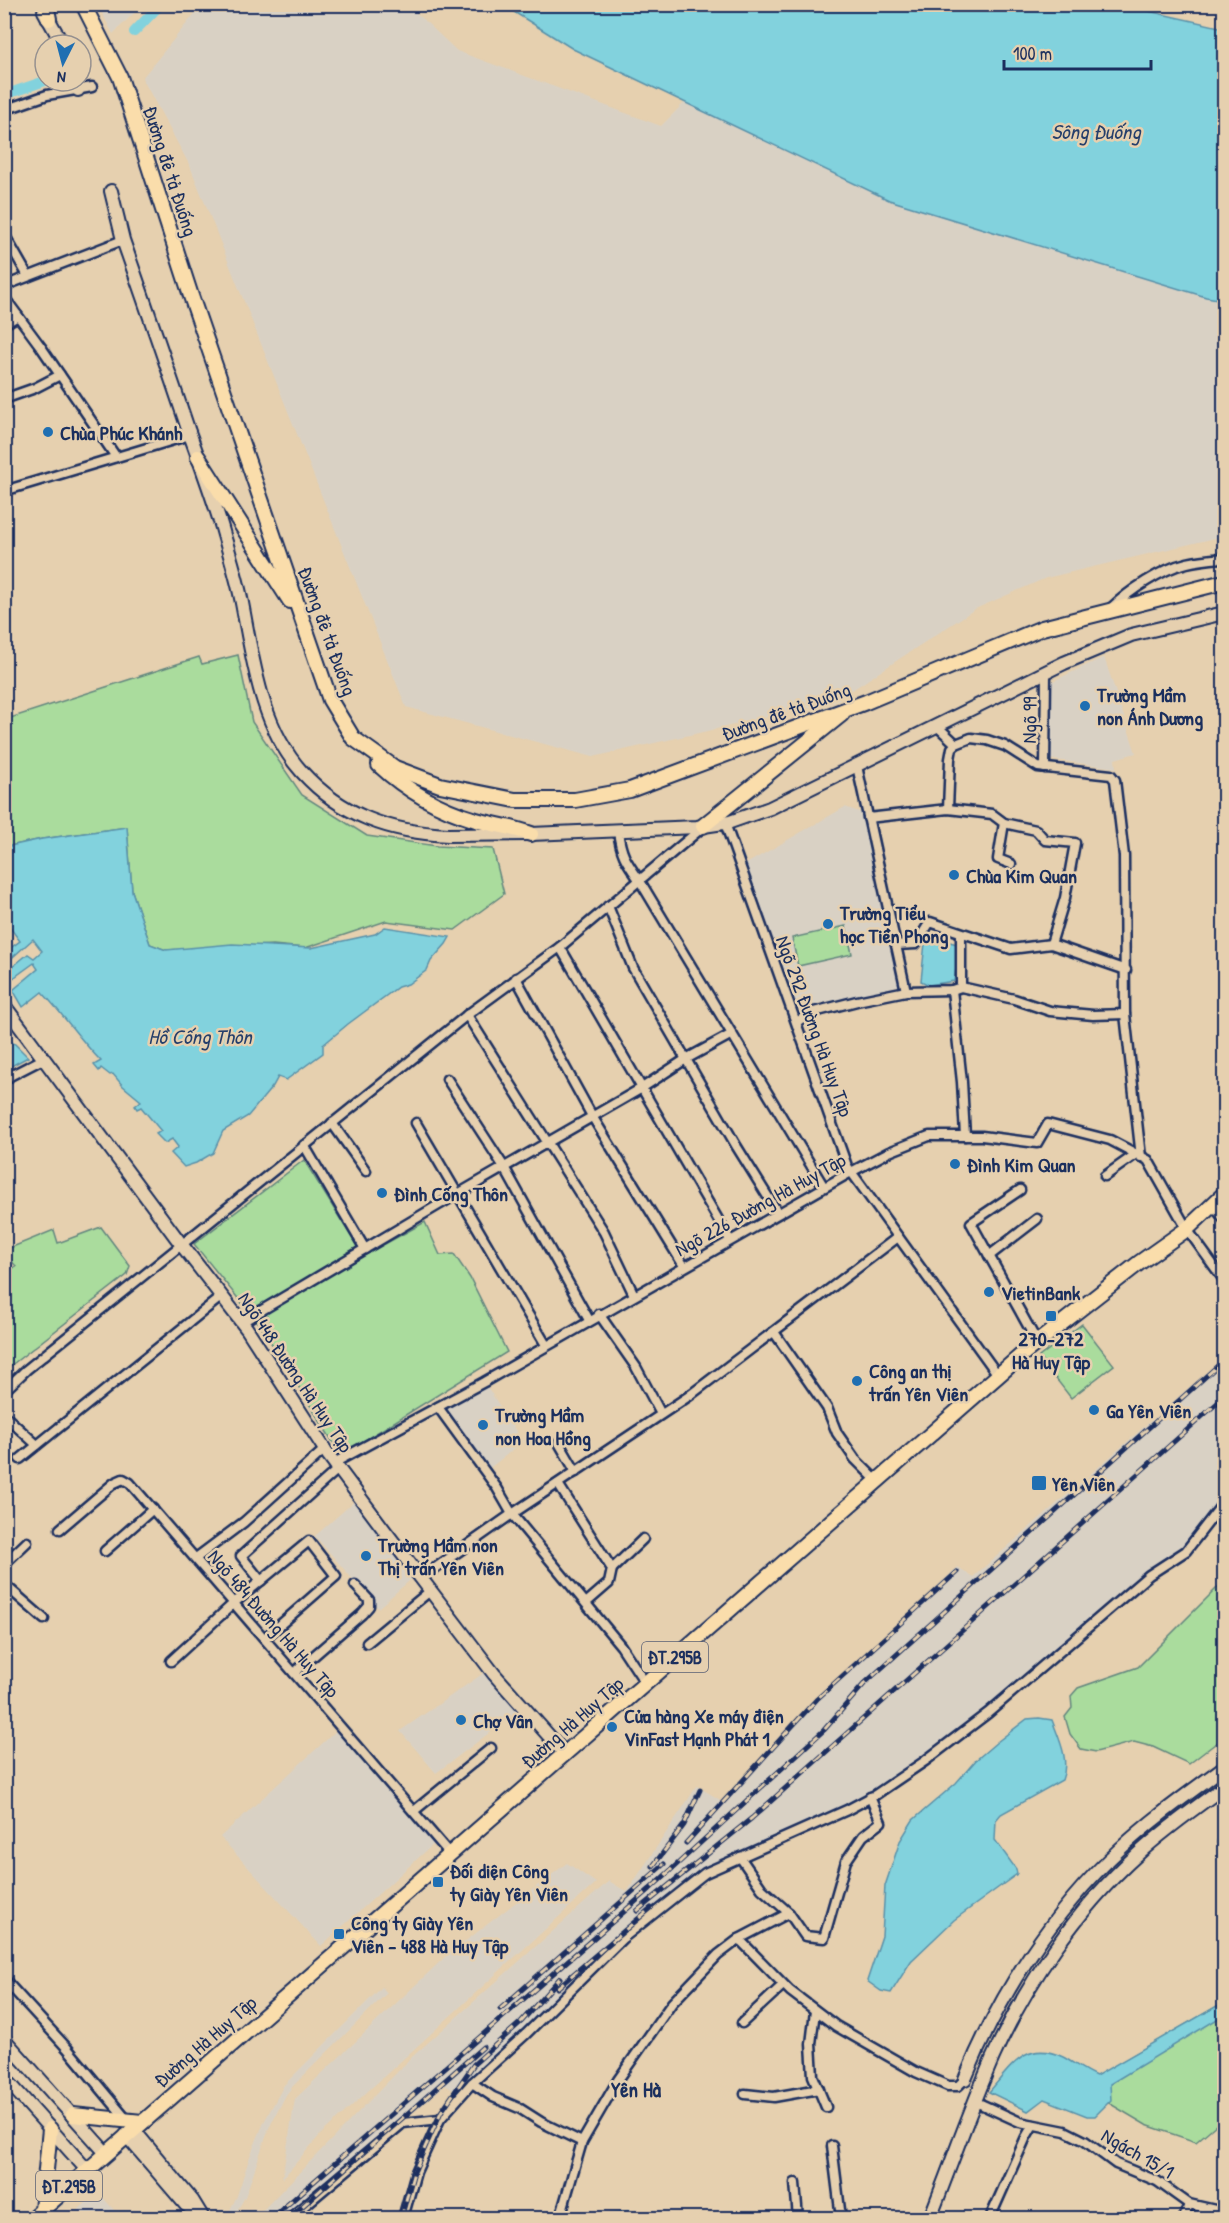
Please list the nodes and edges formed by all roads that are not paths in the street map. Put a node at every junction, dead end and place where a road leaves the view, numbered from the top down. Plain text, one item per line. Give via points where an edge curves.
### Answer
1 (40, 4) edge
2 (46, 4) edge
3 (83, 4) edge
4 (49, 19) junction
5 (57, 33) edge
6 (55, 93) edge
7 (4, 110) edge
8 (111, 191) dead end
9 (4, 234) edge
10 (123, 240) junction
11 (28, 276) junction
12 (4, 286) edge
13 (4, 297) edge
14 (18, 316) junction
15 (4, 324) edge
16 (60, 375) junction
17 (4, 399) edge
18 (190, 435) junction
19 (116, 457) junction
20 (198, 457) junction
21 (4, 491) edge
22 (1224, 558) edge
23 (1224, 582) edge
24 (1106, 612) junction
25 (1224, 613) edge
26 (302, 620) junction
27 (1046, 672) junction
28 (851, 708) junction
29 (937, 726) junction
30 (353, 738) junction
31 (956, 744) junction
32 (857, 766) junction
33 (1045, 768) junction
34 (948, 809) junction
35 (868, 818) junction
36 (725, 823) junction
37 (1004, 823) junction
38 (703, 826) junction
39 (618, 831) junction
40 (531, 834) junction
41 (1011, 864) dead end
42 (640, 881) junction
43 (608, 906) junction
44 (961, 933) junction
45 (1051, 944) junction
46 (896, 945) junction
47 (560, 947) junction
48 (1126, 970) junction
49 (516, 978) junction
50 (956, 989) junction
51 (906, 991) junction
52 (4, 1005) edge
53 (1125, 1014) junction
54 (467, 1016) junction
55 (797, 1022) junction
56 (732, 1034) junction
57 (43, 1059) junction
58 (686, 1059) junction
59 (447, 1079) dead end
60 (4, 1082) edge
61 (642, 1088) junction
62 (592, 1116) junction
63 (332, 1123) junction
64 (416, 1123) dead end
65 (965, 1136) junction
66 (547, 1142) junction
67 (304, 1145) junction
68 (1139, 1155) junction
69 (504, 1167) junction
70 (366, 1171) dead end
71 (851, 1172) junction
72 (1105, 1176) dead end
73 (825, 1187) junction
74 (1020, 1190) dead end
75 (457, 1194) junction
76 (1224, 1194) edge
77 (1213, 1205) junction
78 (778, 1213) junction
79 (1037, 1219) dead end
80 (1224, 1219) edge
81 (1187, 1229) junction
82 (898, 1236) junction
83 (730, 1240) junction
84 (181, 1244) junction
85 (365, 1249) junction
86 (988, 1256) junction
87 (684, 1266) junction
88 (1224, 1280) edge
89 (634, 1294) junction
90 (222, 1296) junction
91 (599, 1314) junction
92 (589, 1320) junction
93 (242, 1322) junction
94 (774, 1332) junction
95 (1037, 1342) junction
96 (546, 1346) junction
97 (998, 1375) junction
98 (4, 1391) edge
99 (438, 1407) junction
100 (661, 1414) junction
101 (4, 1415) edge
102 (558, 1443) dead end
103 (37, 1445) junction
104 (325, 1449) junction
105 (20, 1459) dead end
106 (336, 1466) junction
107 (576, 1472) junction
108 (877, 1481) junction
109 (558, 1484) junction
110 (1224, 1502) edge
111 (153, 1509) junction
112 (512, 1514) junction
113 (60, 1529) dead end
114 (643, 1539) dead end
115 (27, 1542) dead end
116 (105, 1551) dead end
117 (196, 1558) junction
118 (4, 1564) edge
119 (612, 1569) junction
120 (421, 1578) junction
121 (261, 1581) junction
122 (4, 1584) edge
123 (356, 1585) dead end
124 (430, 1591) junction
125 (234, 1603) junction
126 (586, 1603) junction
127 (44, 1619) dead end
128 (265, 1638) junction
129 (367, 1643) dead end
130 (171, 1661) dead end
131 (294, 1673) junction
132 (646, 1684) junction
133 (491, 1748) dead end
134 (565, 1754) junction
135 (1224, 1767) edge
136 (1224, 1787) edge
137 (870, 1797) junction
138 (414, 1811) junction
139 (450, 1854) junction
140 (740, 1857) junction
141 (789, 1913) junction
142 (739, 1939) junction
143 (1028, 1958) junction
144 (1042, 1968) junction
145 (4, 1979) edge
146 (783, 1985) junction
147 (815, 2011) junction
148 (742, 2023) dead end
149 (4, 2039) edge
150 (4, 2077) edge
151 (965, 2079) joint
152 (472, 2084) junction
153 (819, 2089) junction
154 (745, 2094) dead end
155 (976, 2102) junction
156 (826, 2107) dead end
157 (72, 2115) junction
158 (440, 2119) junction
159 (132, 2126) junction
160 (1033, 2126) junction
161 (50, 2129) junction
162 (582, 2142) junction
163 (832, 2146) dead end
164 (106, 2153) junction
165 (87, 2170) junction
166 (795, 2183) dead end
167 (1189, 2204) junction
168 (1224, 2212) edge
169 (38, 2214) edge
170 (202, 2218) edge
171 (290, 2218) edge
172 (403, 2218) edge
173 (561, 2218) edge
174 (798, 2218) edge
175 (841, 2218) edge
176 (930, 2218) edge
177 (990, 2218) edge
178 (1184, 2218) edge

1 - 4 street
2 - 4 main road
3 - 26 main road, Đường đê tả Đuống via 120,77
4 - 5 street
6 - 7 street
8 - 10 street
9 - 11 street
10 - 11 street
10 - 18 street
11 - 12 street
13 - 14 street
14 - 15 street
14 - 16 street
16 - 17 street
16 - 19 street
18 - 19 street
18 - 20 street
19 - 21 street
20 - 26 main road
20 - 40 street via 234,569 264,701 281,742 301,771 338,804 393,828 440,834
22 - 24 street via 1185,563 1132,591
23 - 24 main road, Đường đê tả Đuống
24 - 28 main road, Đường đê tả Đuống via 1042,628
25 - 27 street via 1131,635
26 - 30 main road, Đường đê tả Đuống via 330,700
27 - 29 street
27 - 33 street, Ngõ 99
28 - 30 main road, Đường đê tả Đuống via 630,790 575,800 515,800 440,785 395,768
28 - 38 main road
29 - 31 street
29 - 32 street
30 - 40 main road via 397,781 436,806
31 - 33 street via 971,738 987,740
31 - 34 street via 950,759
32 - 35 street
32 - 36 street via 770,808
33 - 48 street via 1111,775 1115,780 1124,856
34 - 35 street
34 - 37 street via 992,814
35 - 46 street
36 - 38 street
36 - 55 street, Ngõ 292 Đường Hà Huy Tập
37 - 41 street via 998,859
37 - 45 street via 1036,830 1045,840 1075,843
38 - 39 street
38 - 42 street
39 - 40 street
39 - 42 street via 621,852
42 - 43 street
42 - 56 street
43 - 47 street
43 - 58 street via 633,968
44 - 45 street via 1011,950
44 - 46 street via 930,922 916,944
44 - 50 street
45 - 48 street
46 - 51 street
47 - 49 street
47 - 61 street
48 - 53 street
49 - 54 street
49 - 62 street
50 - 51 street
50 - 53 street via 1014,999 1050,1011 1093,1016
50 - 65 street
51 - 55 street via 810,1013
52 - 57 street, Ngõ 448 Đường Hà Huy Tập
53 - 68 street
54 - 63 street
54 - 66 street
55 - 71 street, Ngõ 292 Đường Hà Huy Tập
56 - 58 street
56 - 73 street
57 - 60 street
57 - 84 street, Ngõ 448 Đường Hà Huy Tập
58 - 61 street
58 - 78 street
59 - 69 street
61 - 62 street
61 - 83 street
62 - 66 street
62 - 87 street
63 - 67 street
63 - 70 street
64 - 75 street
65 - 68 street, Ngõ 226 Đường Hà Huy Tập via 1037,1143 1048,1124 1110,1140
65 - 71 street, Ngõ 226 Đường Hà Huy Tập via 928,1136
66 - 69 street
66 - 89 street via 604,1232
67 - 84 street
67 - 85 street
68 - 72 street
68 - 81 street, Ngõ 226 Đường Hà Huy Tập via 1148,1160
69 - 75 street
69 - 92 street
71 - 73 street, Ngõ 226 Đường Hà Huy Tập
71 - 82 street, Ngõ 292 Đường Hà Huy Tập
73 - 78 street, Ngõ 226 Đường Hà Huy Tập
74 - 86 street via 971,1223
75 - 85 street
75 - 96 street
76 - 77 main road, Đường Hà Huy Tập / ĐT.295B
77 - 80 street
77 - 81 main road, Đường Hà Huy Tập / ĐT.295B
78 - 83 street, Ngõ 226 Đường Hà Huy Tập
79 - 86 street
81 - 88 street, Ngõ 226 Đường Hà Huy Tập
81 - 95 main road, Đường Hà Huy Tập / ĐT.295B
82 - 94 street
82 - 97 street, Ngõ 292 Đường Hà Huy Tập
83 - 87 street, Ngõ 226 Đường Hà Huy Tập
84 - 90 street, Ngõ 448 Đường Hà Huy Tập
84 - 98 street
85 - 93 street
86 - 95 street
87 - 89 street, Ngõ 226 Đường Hà Huy Tập
89 - 91 street, Ngõ 226 Đường Hà Huy Tập
90 - 93 street, Ngõ 448 Đường Hà Huy Tập
90 - 103 street
91 - 92 street, Ngõ 226 Đường Hà Huy Tập
91 - 100 street via 636,1367
92 - 96 street, Ngõ 226 Đường Hà Huy Tập
93 - 104 street, Ngõ 448 Đường Hà Huy Tập
94 - 100 street
94 - 108 street via 827,1408 837,1433
95 - 97 main road, Đường Hà Huy Tập / ĐT.295B
96 - 99 street, Ngõ 226 Đường Hà Huy Tập
97 - 108 main road, Đường Hà Huy Tập / ĐT.295B
99 - 106 street, Ngõ 226 Đường Hà Huy Tập
99 - 112 street
100 - 107 street
101 - 103 street
102 - 107 street
103 - 105 street
104 - 106 street, Ngõ 448 Đường Hà Huy Tập
104 - 117 street via 244,1522
106 - 120 street, Ngõ 448 Đường Hà Huy Tập
106 - 121 street, Ngõ 226 Đường Hà Huy Tập via 241,1556
107 - 109 street
108 - 132 main road, Đường Hà Huy Tập / ĐT.295B
109 - 112 street
109 - 119 street
110 - 137 street via 1186,1551 1149,1575 988,1713
111 - 113 street, Ngõ 484 Đường Hà Huy Tập via 123,1479
111 - 116 street
111 - 117 street, Ngõ 484 Đường Hà Huy Tập
112 - 120 street
112 - 126 street
114 - 119 street
115 - 118 street
117 - 125 street, Ngõ 484 Đường Hà Huy Tập
119 - 126 street via 609,1582
120 - 124 street, Ngõ 448 Đường Hà Huy Tập
121 - 125 street
121 - 128 street via 309,1541 336,1576
122 - 127 street
123 - 131 street via 369,1600 369,1606
124 - 129 street
124 - 134 street, Ngõ 448 Đường Hà Huy Tập via 494,1674
125 - 128 street, Ngõ 484 Đường Hà Huy Tập
125 - 130 street
126 - 132 street
128 - 131 street, Ngõ 484 Đường Hà Huy Tập
131 - 138 street, Ngõ 484 Đường Hà Huy Tập
132 - 134 main road, Đường Hà Huy Tập / ĐT.295B
133 - 138 street
134 - 139 main road, Đường Hà Huy Tập / ĐT.295B
135 - 143 street via 1119,1849 1069,1904
136 - 144 street via 1137,1855 1086,1910
137 - 140 street
137 - 141 street via 881,1822 863,1836 846,1861 824,1938 805,1936
138 - 139 street, Ngõ 484 Đường Hà Huy Tập
139 - 159 main road, Đường Hà Huy Tập / ĐT.295B
140 - 141 street via 762,1888
140 - 152 street via 705,1873 622,1938
141 - 142 street
142 - 146 street
142 - 162 street via 701,1971 672,2003 618,2080
143 - 144 street
143 - 151 street via 989,2025
144 - 155 street via 1006,2030
145 - 159 street
146 - 147 street
146 - 148 street
147 - 151 street via 916,2072 948,2086 958,2086
147 - 153 street via 811,2044 813,2076
149 - 157 street
150 - 161 street
152 - 158 street
152 - 162 street
153 - 154 street via 774,2097
153 - 156 street
155 - 160 street, Ngách 15/1
155 - 176 street
157 - 159 main road
157 - 164 street
158 - 171 street via 403,2123
158 - 172 street via 416,2172
159 - 164 main road, Đường Hà Huy Tập / ĐT.295B
159 - 170 street
160 - 167 street, Ngách 15/1 via 1075,2136 1116,2164 1157,2181
160 - 177 street
161 - 165 street
161 - 169 main road
162 - 173 street
163 - 175 street
164 - 165 main road, Đường Hà Huy Tập / ĐT.295B
165 - 169 main road, Đường Hà Huy Tập / ĐT.295B
166 - 174 street
167 - 168 street, Ngách 15/1
167 - 178 street

